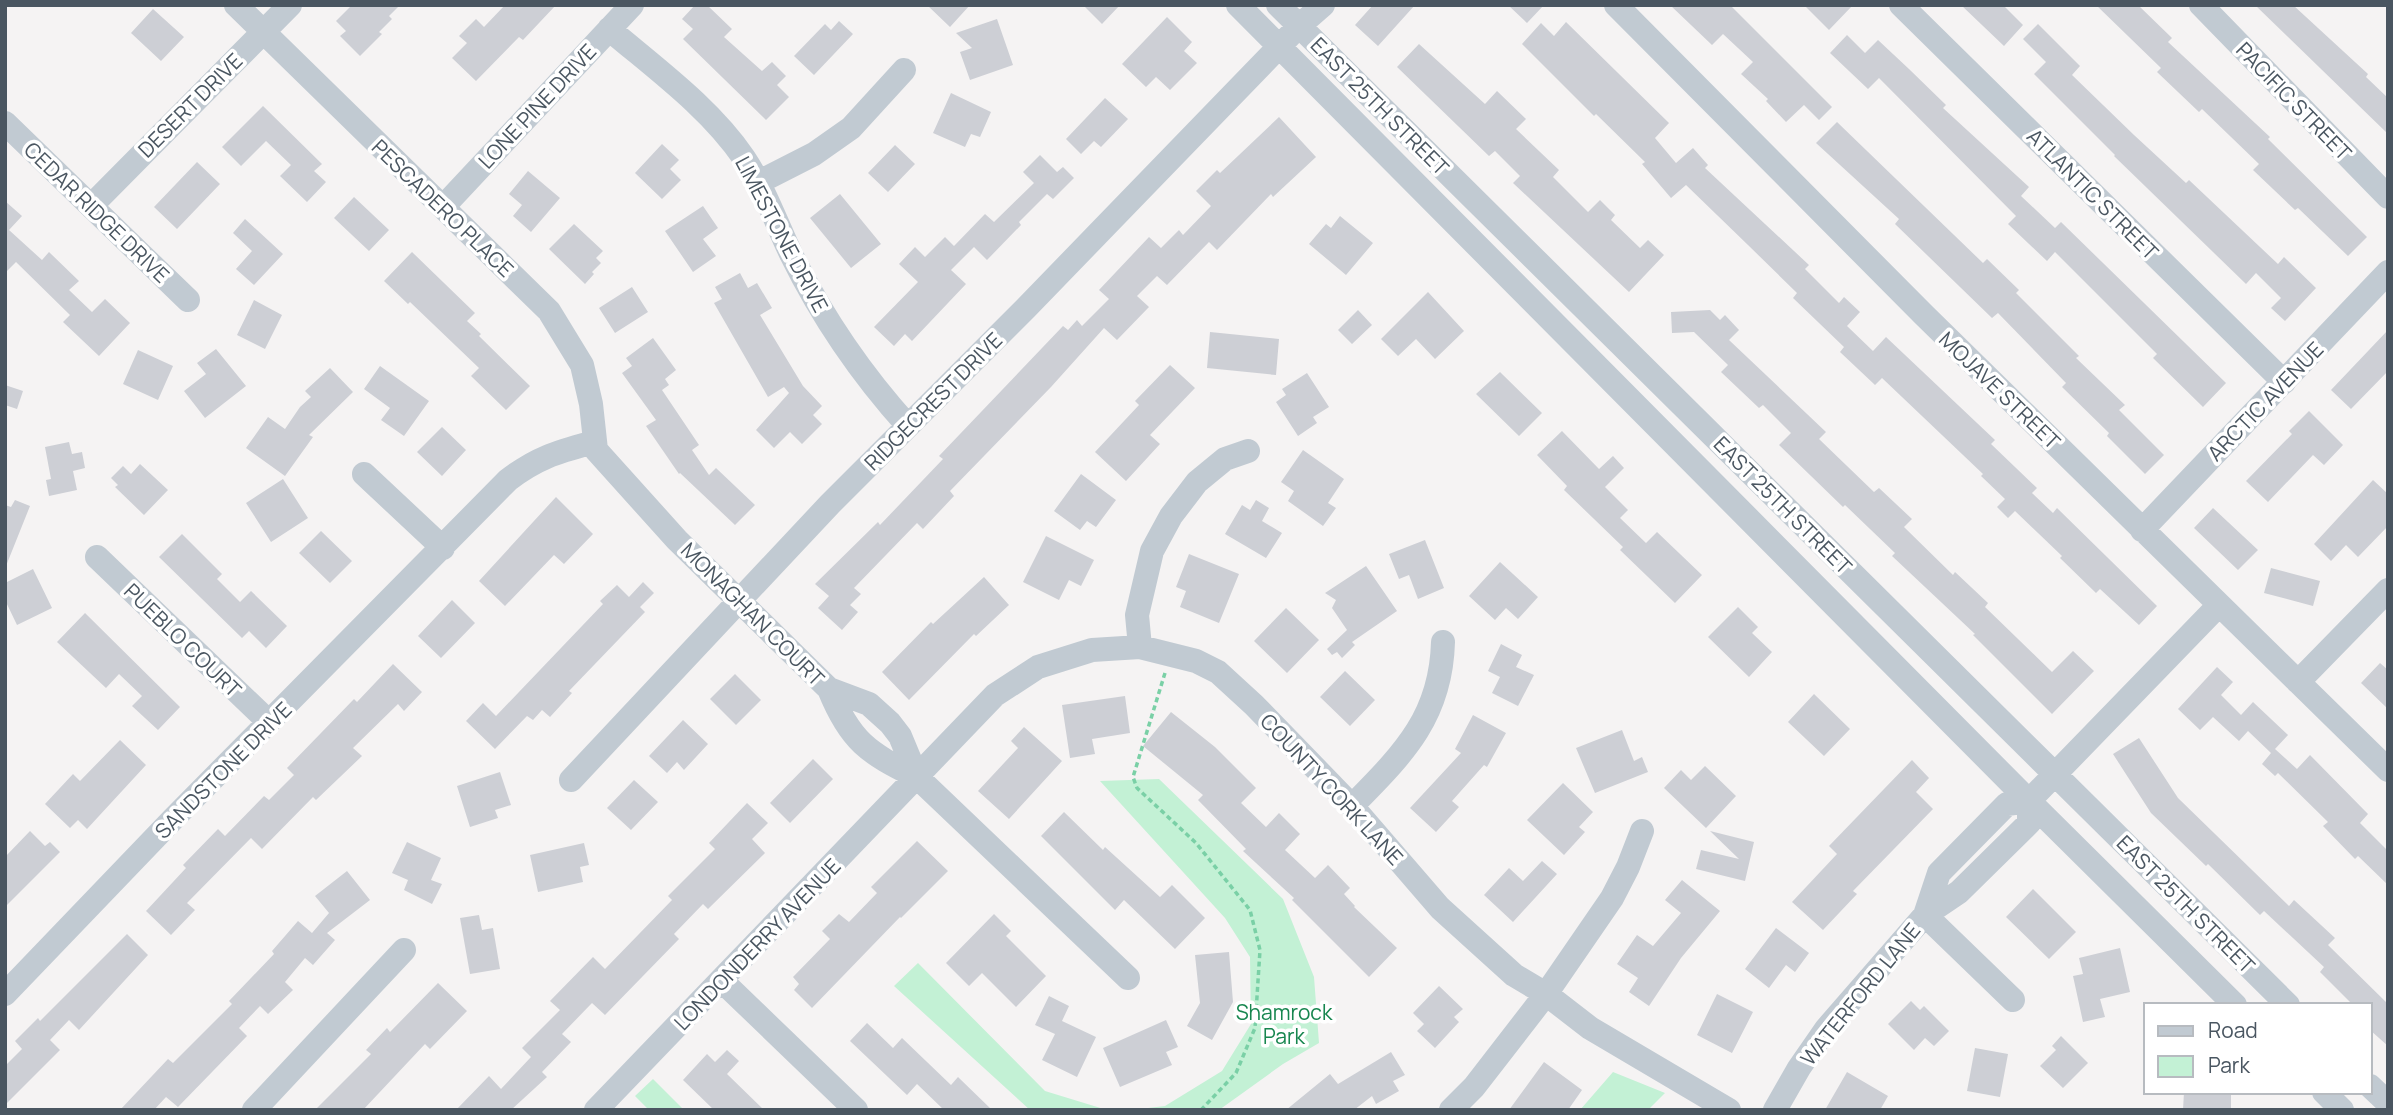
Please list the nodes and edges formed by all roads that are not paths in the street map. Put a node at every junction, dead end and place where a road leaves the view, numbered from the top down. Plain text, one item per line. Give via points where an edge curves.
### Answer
1 (236, 5) edge
2 (290, 5) edge
3 (632, 5) edge
4 (1238, 5) edge
5 (1278, 5) edge
6 (1324, 5) edge
7 (1616, 5) edge
8 (1901, 5) edge
9 (2201, 5) edge
10 (1299, 26) junction
11 (609, 29) junction
12 (263, 32) junction
13 (1279, 46) junction
14 (904, 71) dead end
15 (5, 123) edge
16 (759, 182) junction
17 (2388, 197) edge
18 (91, 206) junction
19 (443, 207) junction
20 (2388, 272) edge
21 (188, 300) dead end
22 (2284, 382) junction
23 (908, 426) junction
24 (594, 442) junction
25 (1248, 451) dead end
26 (364, 474) dead end
27 (2142, 530) junction
28 (443, 548) junction
29 (97, 557) dead end
30 (2388, 590) edge
31 (740, 601) junction
32 (2219, 605) junction
33 (1443, 642) dead end
34 (1140, 647) junction
35 (2298, 682) junction
36 (829, 689) junction
37 (269, 722) junction
38 (2388, 770) edge
39 (2053, 774) junction
40 (917, 777) junction
41 (571, 780) dead end
42 (2029, 801) junction
43 (1352, 806) junction
44 (1642, 831) dead end
45 (1925, 915) junction
46 (404, 950) dead end
47 (1128, 978) dead end
48 (722, 981) junction
49 (5, 994) edge
50 (1546, 994) junction
51 (2013, 1000) dead end
52 (2233, 1003) edge
53 (2286, 1003) edge
54 (2372, 1088) edge
55 (2326, 1094) edge
56 (2388, 1103) edge
57 (259, 1108) edge
58 (596, 1110) edge
59 (856, 1110) edge
60 (1451, 1110) edge
61 (1729, 1110) edge
62 (1775, 1110) edge
63 (2342, 1110) edge

1 - 12 street, PESCADERO PLACE
2 - 12 street, DESERT DRIVE
3 - 11 street, LONE PINE DRIVE
4 - 13 street, EAST 25TH STREET
5 - 10 street, EAST 25TH STREET
6 - 10 street, RIDGECREST DRIVE
7 - 27 street, MOJAVE STREET
8 - 22 street, ATLANTIC STREET
9 - 17 street, PACIFIC STREET
10 - 13 street, RIDGECREST DRIVE
10 - 39 street, EAST 25TH STREET
11 - 16 street, LIMESTONE DRIVE via 705,113
11 - 19 street, LONE PINE DRIVE
12 - 18 street, DESERT DRIVE
12 - 19 street, PESCADERO PLACE
13 - 23 street, RIDGECREST DRIVE
13 - 42 street, EAST 25TH STREET
14 - 16 street via 851,128 814,154
15 - 18 street, CEDAR RIDGE DRIVE
16 - 23 street, LIMESTONE DRIVE via 792,256 844,346
18 - 21 street, CEDAR RIDGE DRIVE
19 - 24 street, PESCADERO PLACE via 549,311 568,338 582,365
20 - 22 street, ARCTIC AVENUE
22 - 27 street, ARCTIC AVENUE
23 - 31 street, RIDGECREST DRIVE
24 - 28 street, SANDSTONE DRIVE via 530,463
24 - 31 street, MONAGHAN COURT via 622,481
25 - 34 street via 1225,459 1197,482 1171,516 1152,551 1137,615
26 - 28 street
27 - 32 street, MOJAVE STREET
28 - 37 street, SANDSTONE DRIVE
29 - 37 street, PUEBLO COURT
30 - 35 street
31 - 36 street, MONAGHAN COURT
31 - 41 street, RIDGECREST DRIVE
32 - 35 street, MOJAVE STREET
32 - 39 street, WATERFORD LANE
33 - 43 street via 1430,711 1397,761
34 - 40 street, COUNTY CORK LANE via 1092,650 1038,667 995,695
34 - 43 street, COUNTY CORK LANE via 1196,661 1218,672
35 - 38 street, MOJAVE STREET
36 - 40 street via 840,717 855,736 880,759
36 - 40 street, MONAGHAN COURT via 869,704 890,723
37 - 49 street, SANDSTONE DRIVE
39 - 42 street, WATERFORD LANE
39 - 53 street, EAST 25TH STREET
40 - 47 street, MONAGHAN COURT
40 - 48 street, LONDONDERRY AVENUE
42 - 45 street, WATERFORD LANE via 2007,804 1939,873
42 - 52 street, EAST 25TH STREET
43 - 50 street, COUNTY CORK LANE via 1440,908 1514,975
44 - 50 street via 1612,898
45 - 51 street
45 - 62 street, WATERFORD LANE via 1826,1029
46 - 57 street
48 - 58 street, LONDONDERRY AVENUE
48 - 59 street
50 - 60 street
50 - 61 street, COUNTY CORK LANE via 1590,1028
54 - 56 street
55 - 63 street

